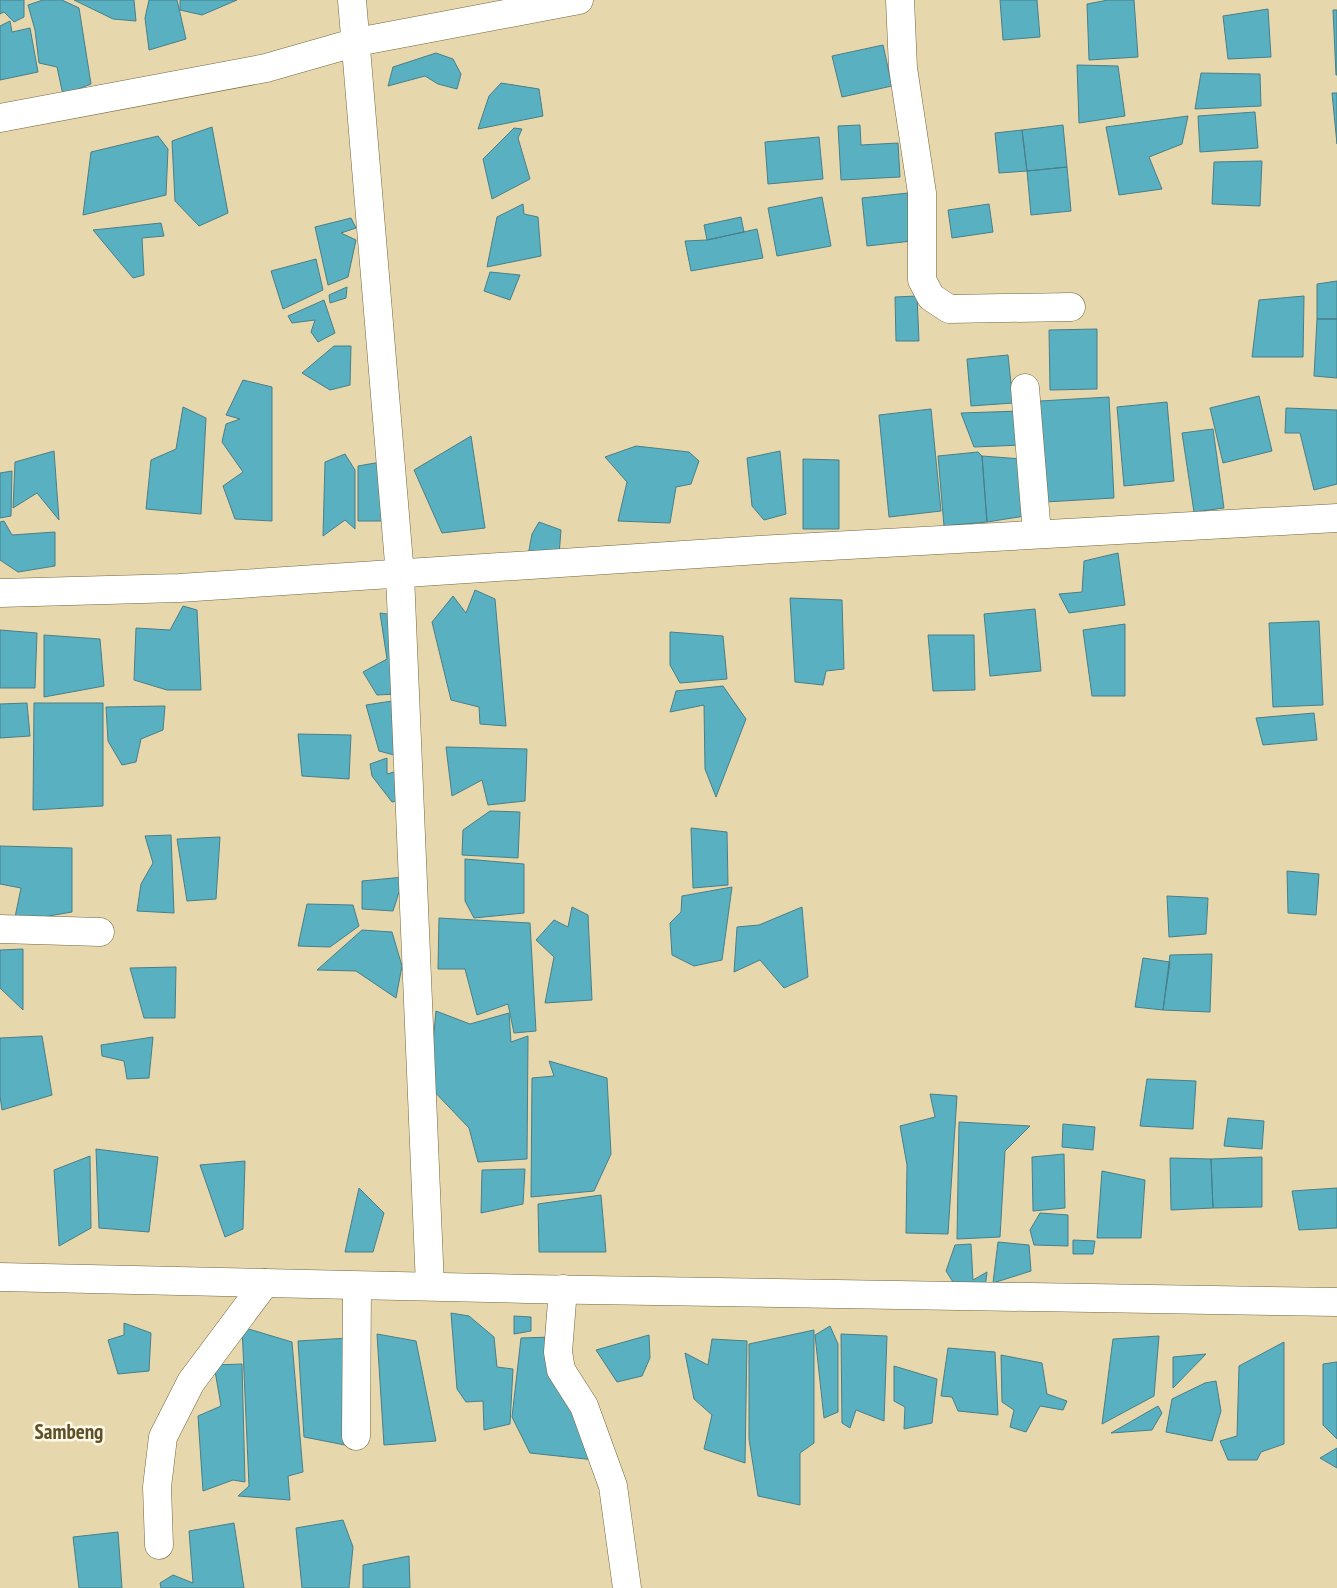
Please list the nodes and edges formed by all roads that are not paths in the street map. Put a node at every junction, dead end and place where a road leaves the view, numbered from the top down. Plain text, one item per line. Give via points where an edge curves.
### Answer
1 (352, 0) edge
2 (579, 0) edge
3 (900, 0) edge
4 (357, 42) junction
5 (0, 118) edge
6 (1071, 307) dead end
7 (1025, 388) dead end
8 (1337, 518) edge
9 (1037, 534) junction
10 (400, 575) junction
11 (0, 594) edge
12 (0, 929) edge
13 (100, 932) dead end
14 (0, 1277) edge
15 (264, 1283) junction
16 (357, 1286) junction
17 (430, 1286) junction
18 (562, 1289) junction
19 (1337, 1302) edge
20 (356, 1436) dead end
21 (159, 1545) dead end
22 (627, 1588) edge

1 - 4 street
2 - 4 street
3 - 6 street via 904,68 922,193 922,280 931,297 949,309
4 - 5 street via 266,68
4 - 10 street
7 - 9 street
8 - 9 street
9 - 10 street
10 - 11 street
10 - 17 street
12 - 13 street
14 - 15 street
15 - 16 street
15 - 21 street via 191,1382 163,1437 157,1487
16 - 17 street
16 - 20 street
17 - 18 street
18 - 19 street
18 - 22 street via 558,1352 561,1370 584,1406 613,1486

